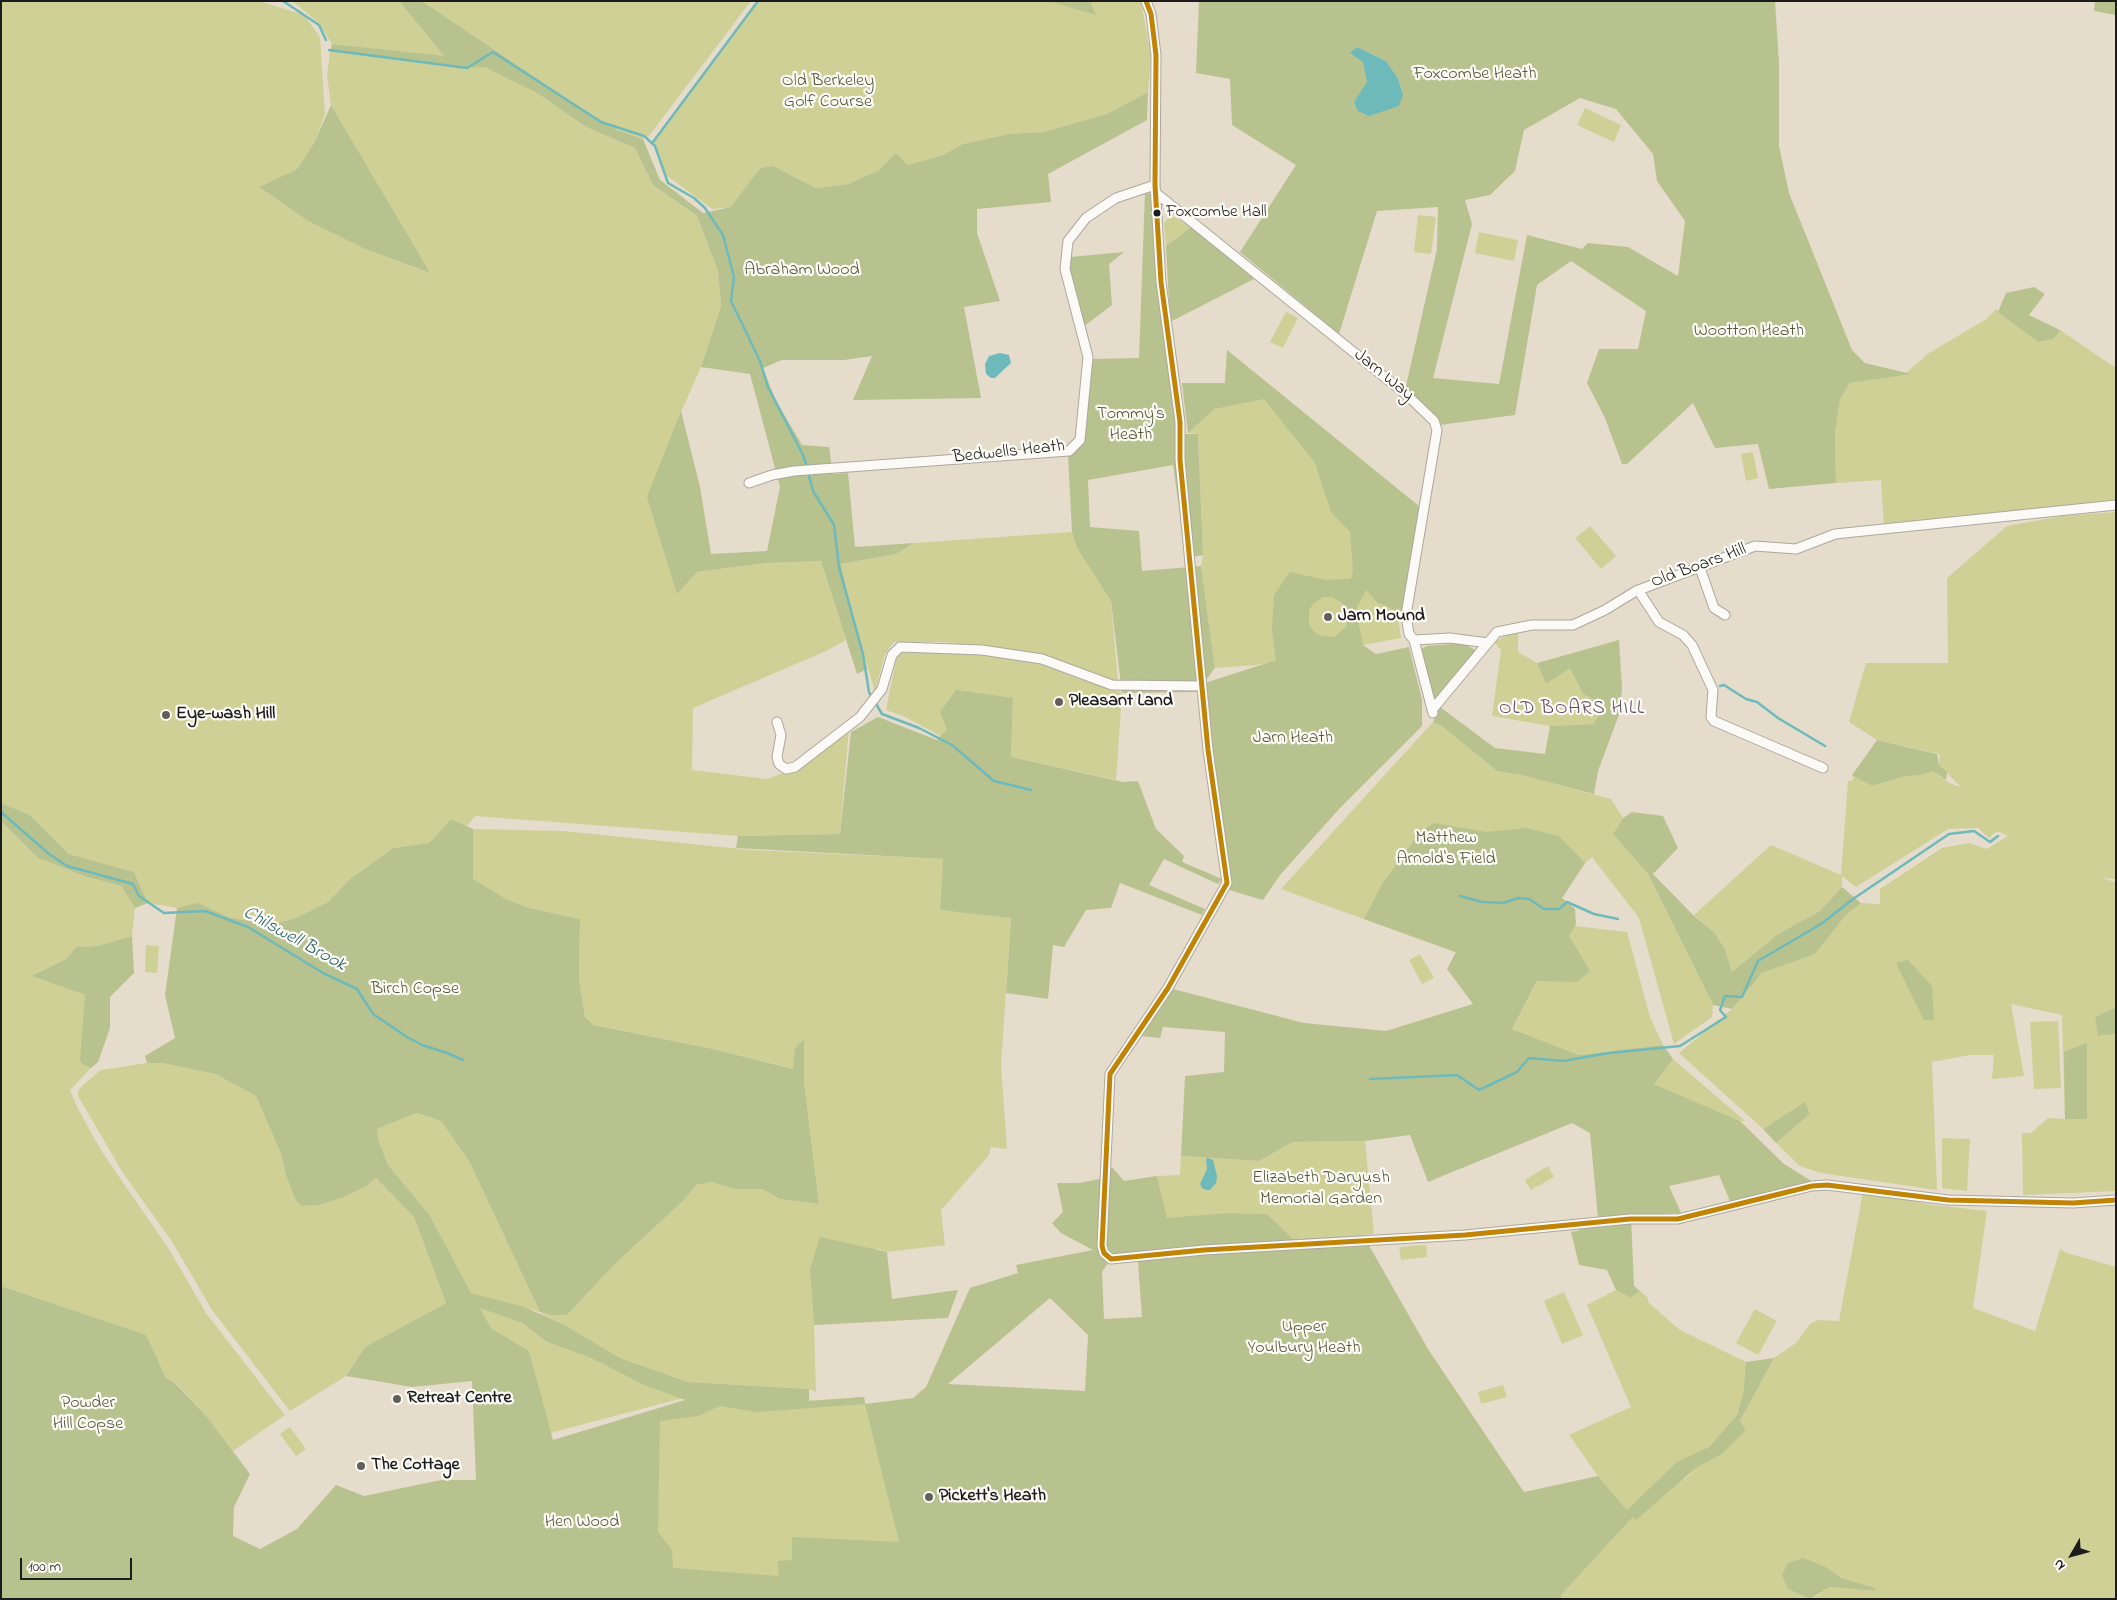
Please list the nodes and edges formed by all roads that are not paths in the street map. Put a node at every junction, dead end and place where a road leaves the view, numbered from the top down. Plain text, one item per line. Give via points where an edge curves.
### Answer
1 (1146, 1) edge
2 (1155, 189) junction
3 (750, 483) dead end
4 (2116, 504) edge
5 (1700, 568) junction
6 (1638, 590) junction
7 (1725, 615) dead end
8 (1414, 640) junction
9 (1488, 643) junction
10 (1202, 686) junction
11 (1433, 712) joint
12 (777, 722) dead end
13 (1823, 768) dead end
14 (2116, 1200) edge

1 - 2 street via 1151,14 1156,55
2 - 3 street, Bedwells Heath via 1116,198 1086,218 1068,241 1065,269 1088,357 1080,440 1069,451 794,471 772,474
2 - 8 street, Jarn Way via 1408,396 1434,421 1437,430 1406,615 1409,634
2 - 10 street via 1161,282 1180,422 1180,460
4 - 5 street, Old Boars Hill via 1835,534 1796,549 1755,546
5 - 6 street, Old Boars Hill
5 - 7 street via 1714,608
6 - 9 street, Old Boars Hill via 1573,625 1524,626 1497,632
6 - 13 street via 1658,622 1682,635 1692,645 1713,690 1711,717 1726,728
8 - 9 street via 1450,638
8 - 11 street, Jarn Way
9 - 11 street, Old Boars Hill
10 - 12 street via 1112,685 1042,659 982,650 900,647 892,656 882,689 860,717 795,767 786,769 777,757 780,735
10 - 14 street via 1227,883 1169,985 1110,1074 1102,1246 1111,1259 1204,1250 1465,1235 1630,1219 1678,1219 1826,1185 1948,1200 2073,1203

